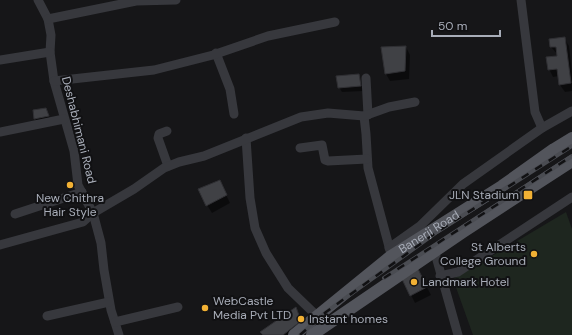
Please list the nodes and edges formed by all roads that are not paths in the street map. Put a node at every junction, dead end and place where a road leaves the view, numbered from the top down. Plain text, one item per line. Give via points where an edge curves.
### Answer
1 (38, 0) edge
2 (176, 0) edge
3 (521, 0) edge
4 (48, 19) junction
5 (335, 22) dead end
6 (50, 52) junction
7 (216, 54) junction
8 (0, 60) edge
9 (366, 78) dead end
10 (54, 80) junction
11 (415, 102) dead end
12 (572, 111) edge
13 (234, 114) dead end
14 (366, 116) junction
15 (64, 119) junction
16 (542, 128) junction
17 (167, 131) dead end
18 (0, 132) edge
19 (246, 138) junction
20 (572, 138) edge
21 (300, 148) dead end
22 (367, 159) junction
23 (572, 161) edge
24 (168, 166) junction
25 (82, 192) junction
26 (572, 197) edge
27 (93, 213) junction
28 (15, 214) dead end
29 (423, 236) junction
30 (0, 245) edge
31 (390, 252) junction
32 (435, 252) junction
33 (440, 276) junction
34 (109, 302) junction
35 (178, 307) dead end
36 (47, 316) dead end
37 (317, 316) junction
38 (115, 322) junction
39 (328, 324) junction
40 (119, 335) edge
41 (294, 335) edge
42 (312, 335) edge
43 (458, 335) edge

1 - 4 street, Deshabhimani Road
2 - 4 street via 136,1
3 - 16 street via 535,112
4 - 6 street, Deshabhimani Road via 51,35
5 - 7 street via 268,36
6 - 8 street
6 - 10 street, Deshabhimani Road
7 - 10 street via 154,70
7 - 13 street via 230,88
9 - 14 street
10 - 15 street, Deshabhimani Road
11 - 14 street via 389,107
12 - 16 street
14 - 19 street via 316,114 301,117
14 - 22 street
15 - 18 street
15 - 25 street, Deshabhimani Road via 74,151 78,185
16 - 31 street via 464,184
17 - 24 street via 159,134 158,138
19 - 24 street via 204,156
19 - 37 street via 255,228 266,253 288,288
20 - 29 main road, Banerji Road
21 - 22 street via 322,145 325,160 328,161
22 - 31 street
23 - 32 main road, Banerji Road
24 - 27 street
25 - 27 street, Deshabhimani Road
25 - 28 street
26 - 33 street via 458,272
27 - 30 street via 83,222
27 - 34 street, Deshabhimani Road via 101,244
29 - 31 main road, Banerji Road
29 - 32 main road
31 - 37 main road, Banerji Road
32 - 33 street
32 - 39 main road, Banerji Road
33 - 43 street
34 - 36 street
34 - 38 street, Deshabhimani Road
35 - 38 street
37 - 39 street
37 - 41 main road, Banerji Road
38 - 40 street, Deshabhimani Road
39 - 42 main road

